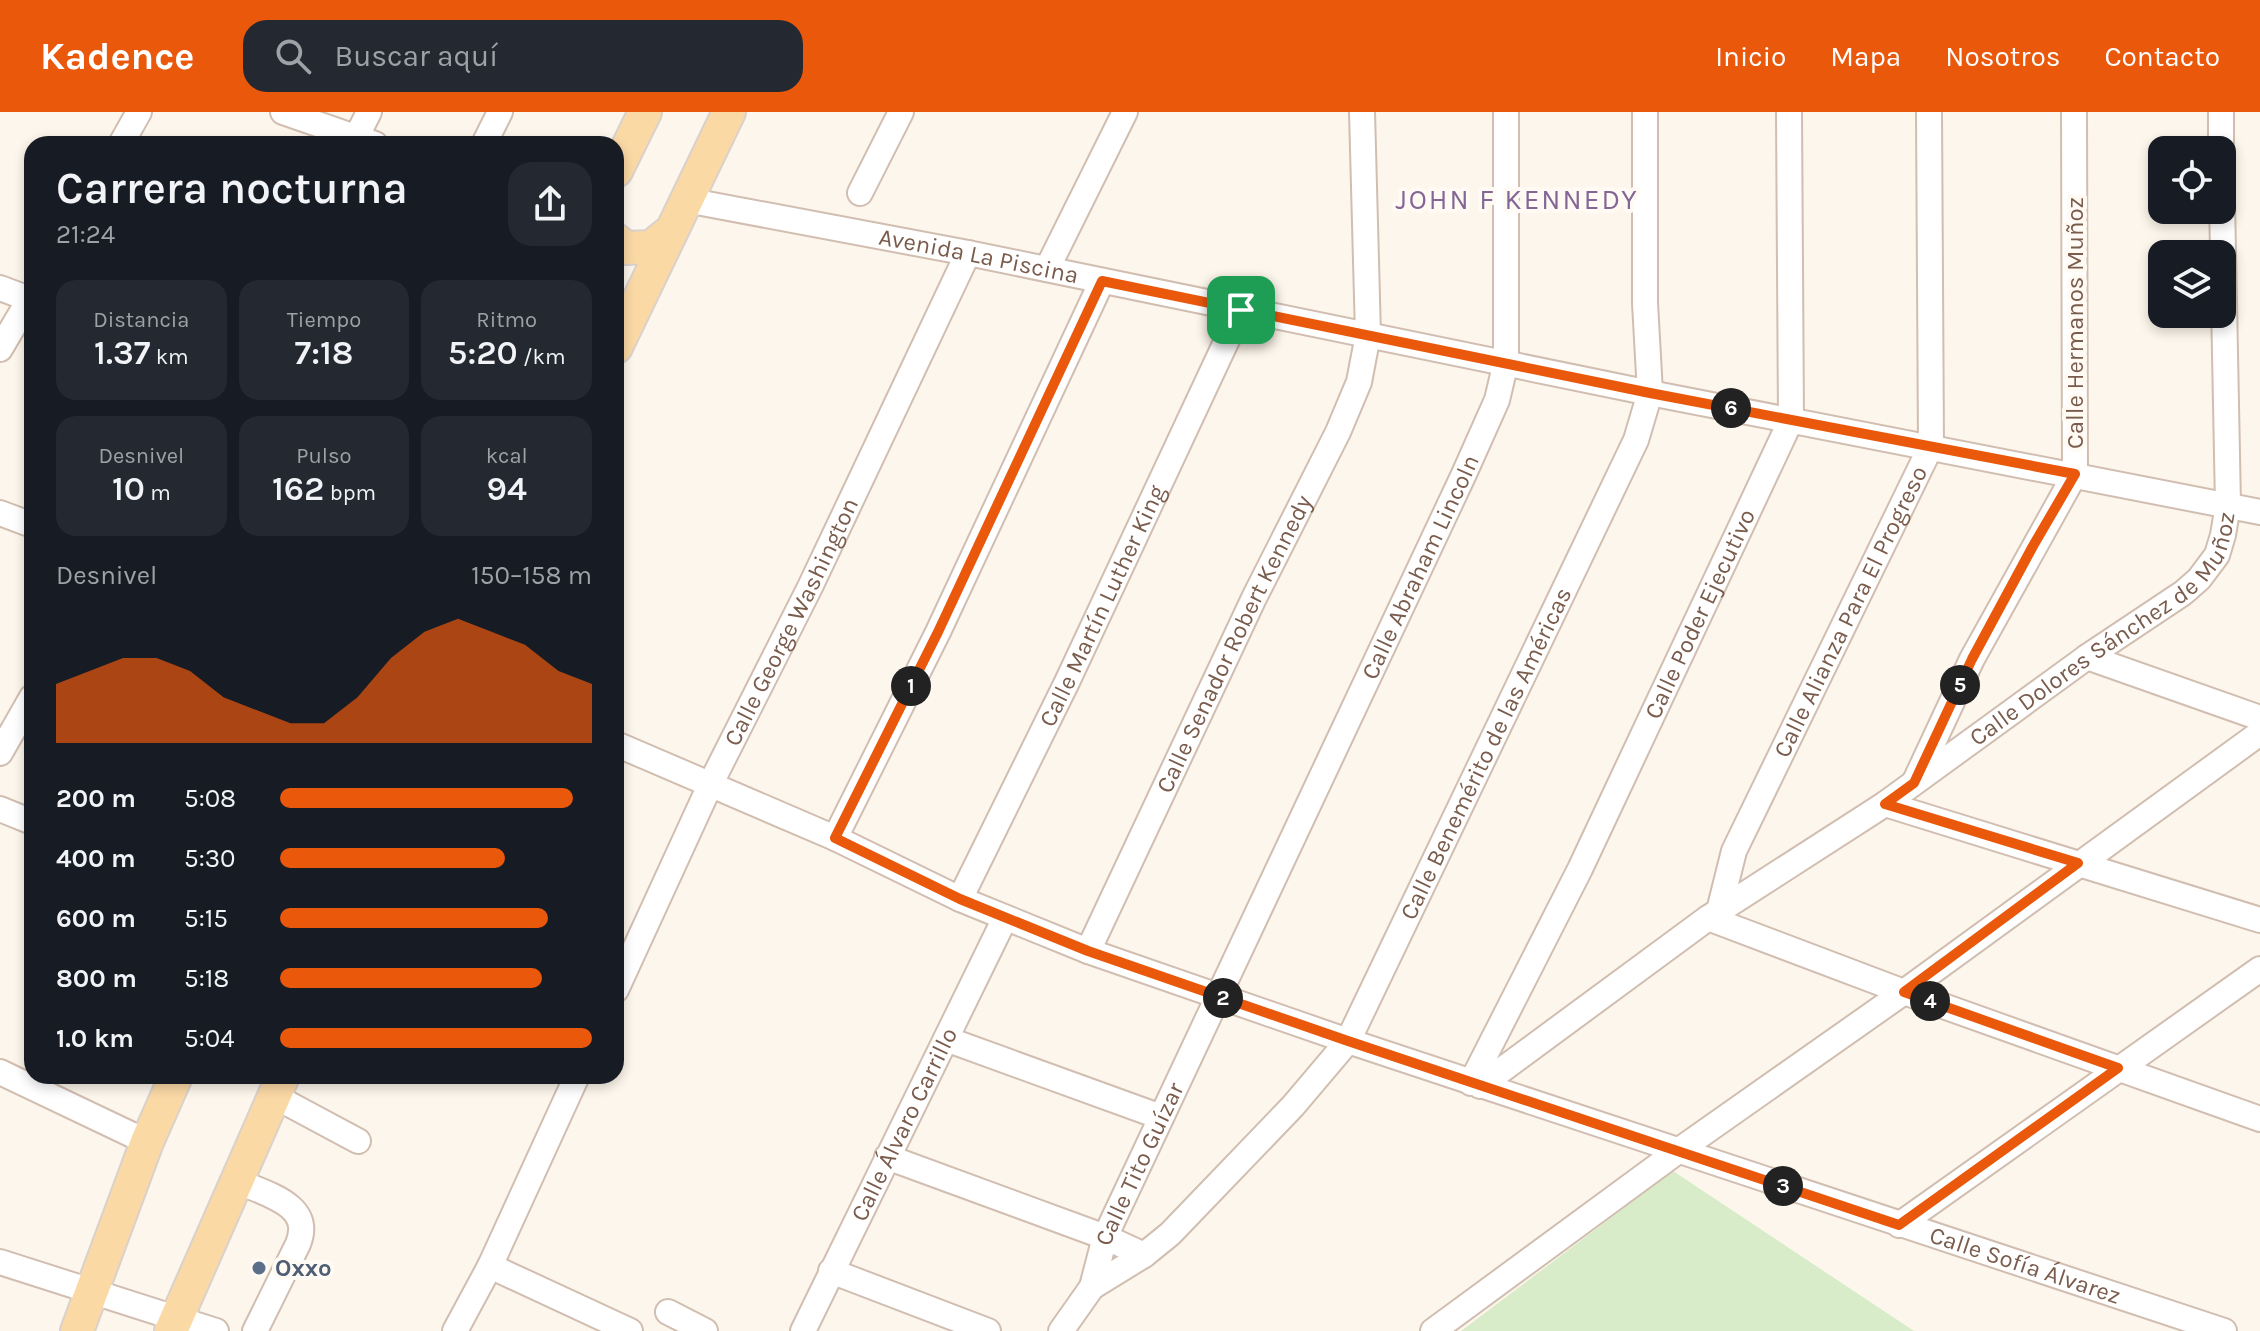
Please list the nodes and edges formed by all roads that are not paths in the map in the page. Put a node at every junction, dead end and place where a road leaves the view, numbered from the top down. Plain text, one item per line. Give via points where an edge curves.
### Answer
1 (139, 112) edge
2 (283, 112) edge
3 (369, 112) edge
4 (500, 112) edge
5 (645, 112) edge
6 (729, 112) edge
7 (901, 112) edge
8 (1125, 112) edge
9 (1362, 112) edge
10 (1506, 112) edge
11 (1645, 112) edge
12 (1789, 112) edge
13 (1929, 112) edge
14 (2074, 112) edge
15 (2221, 112) edge
16 (126, 136) edge
17 (352, 136) edge
18 (367, 136) edge
19 (488, 136) edge
20 (2221, 136) edge
21 (624, 159) edge
22 (860, 193) dead end
23 (686, 200) junction
24 (2222, 224) edge
25 (671, 231) junction
26 (624, 246) edge
27 (968, 253) junction
28 (1047, 269) junction
29 (1102, 281) junction
30 (0, 288) edge
31 (24, 296) edge
32 (24, 310) edge
33 (1241, 310) junction
34 (624, 330) edge
35 (1368, 335) junction
36 (0, 349) edge
37 (1506, 362) junction
38 (1650, 393) junction
39 (1791, 420) junction
40 (1931, 446) junction
41 (2075, 474) junction
42 (2228, 505) junction
43 (2260, 512) edge
44 (0, 513) edge
45 (24, 522) edge
46 (2087, 657) junction
47 (24, 711) edge
48 (2260, 718) edge
49 (2260, 733) edge
50 (624, 747) edge
51 (0, 753) edge
52 (711, 783) junction
53 (1914, 783) junction
54 (1885, 804) junction
55 (0, 809) edge
56 (24, 819) edge
57 (835, 838) junction
58 (2078, 863) junction
59 (960, 899) junction
60 (1714, 914) junction
61 (1005, 918) junction
62 (2260, 920) edge
63 (1088, 951) junction
64 (2260, 969) edge
65 (624, 973) edge
66 (1904, 992) junction
67 (1217, 996) junction
68 (946, 1039) junction
69 (1348, 1041) junction
70 (2118, 1068) junction
71 (0, 1072) edge
72 (24, 1083) edge
73 (25, 1084) edge
74 (172, 1084) edge
75 (573, 1084) edge
76 (1476, 1084) junction
77 (278, 1086) edge
78 (1161, 1117) junction
79 (2260, 1119) edge
80 (358, 1141) dead end
81 (147, 1142) junction
82 (1678, 1151) junction
83 (887, 1157) junction
84 (237, 1181) junction
85 (1899, 1225) junction
86 (1105, 1237) junction
87 (1144, 1255) junction
88 (0, 1262) edge
89 (490, 1266) junction
90 (831, 1271) junction
91 (1092, 1287) junction
92 (93, 1293) junction
93 (668, 1312) dead end
94 (174, 1325) edge
95 (77, 1331) edge
96 (216, 1331) edge
97 (255, 1331) edge
98 (455, 1331) edge
99 (630, 1331) edge
100 (705, 1331) edge
101 (803, 1331) edge
102 (988, 1331) edge
103 (1061, 1331) edge
104 (1433, 1331) edge
105 (2224, 1331) edge

1 - 16 street
2 - 17 street
3 - 18 street
4 - 19 street
5 - 21 main road
6 - 23 main road
7 - 22 street
8 - 28 street
9 - 35 street, Calle Senador Robert Kennedy
10 - 37 street, Calle Abraham Lincoln
11 - 38 street, Calle Benemérito de las Américas
12 - 39 street, Calle Poder Ejecutivo
13 - 40 street, Calle Alianza Para El Progreso
14 - 41 street, Calle Hermanos Muñoz
15 - 20 street
23 - 25 main road
23 - 27 street, Avenida La Piscina
24 - 42 street, Calle Dolores Sánchez de Muñoz
25 - 26 main road via 651,247
25 - 34 main road
27 - 28 street, Avenida La Piscina
27 - 52 street, Calle George Washington
28 - 29 street, Avenida La Piscina
29 - 33 street, Avenida La Piscina
29 - 57 street
30 - 31 street
32 - 36 street
33 - 35 street, Avenida La Piscina
33 - 59 street, Calle Martín Luther King
35 - 37 street, Avenida La Piscina
35 - 63 street, Calle Senador Robert Kennedy via 1359,382 1338,432
37 - 38 street, Avenida La Piscina
37 - 67 street, Calle Abraham Lincoln via 1497,400 1464,474
38 - 39 street, Avenida La Piscina
38 - 69 street, Calle Benemérito de las Américas via 1636,440
39 - 40 street, Avenida La Piscina
39 - 76 street, Calle Poder Ejecutivo
40 - 41 street, Avenida La Piscina
40 - 60 street, Calle Alianza Para El Progreso via 1734,851
41 - 42 street, Avenida La Piscina
41 - 53 street, Calle Hermanos Muñoz via 1972,659
42 - 43 street, Avenida La Piscina
42 - 46 street, Calle Dolores Sánchez de Muñoz via 2217,555 2199,579
44 - 45 street
46 - 48 street
46 - 53 street, Calle Dolores Sánchez de Muñoz
47 - 51 street
49 - 58 street
50 - 52 street, Calle Sofía Álvarez
52 - 57 street, Calle Sofía Álvarez
52 - 65 street, Calle George Washington
53 - 54 street, Calle Dolores Sánchez de Muñoz
54 - 58 street
54 - 60 street, Calle Dolores Sánchez de Muñoz
55 - 56 street
57 - 59 street, Calle Sofía Álvarez
58 - 62 street
58 - 66 street
59 - 61 street, Calle Sofía Álvarez
60 - 66 street
60 - 76 street, Calle Dolores Sánchez de Muñoz
61 - 63 street, Calle Sofía Álvarez
61 - 68 street, Calle Álvaro Carrillo
63 - 67 street, Calle Sofía Álvarez
64 - 70 street
66 - 70 street
66 - 82 street
67 - 69 street, Calle Sofía Álvarez
67 - 78 street, Calle Tito Guízar
68 - 78 street
68 - 83 street, Calle Álvaro Carrillo
69 - 76 street, Calle Sofía Álvarez
69 - 87 street, Calle Benemérito de las Américas via 1293,1106
70 - 79 street
70 - 85 street
71 - 72 street
73 - 81 street
74 - 81 main road
75 - 89 street
76 - 82 street, Calle Sofía Álvarez
77 - 80 street
77 - 84 main road
78 - 86 street, Calle Tito Guízar
81 - 92 main road
82 - 85 street, Calle Sofía Álvarez
82 - 104 street
83 - 86 street
83 - 90 street, Calle Álvaro Carrillo
84 - 94 main road
84 - 97 street via 292,1207 302,1223 298,1244
85 - 105 street, Calle Sofía Álvarez
86 - 87 street
86 - 91 street, Calle Tito Guízar
87 - 91 street, Calle Benemérito de las Américas
88 - 92 street
89 - 98 street
89 - 99 street
90 - 101 street, Calle Álvaro Carrillo
90 - 102 street
91 - 103 street, Calle Tito Guízar
92 - 94 street
92 - 95 main road
93 - 100 street
94 - 96 street

